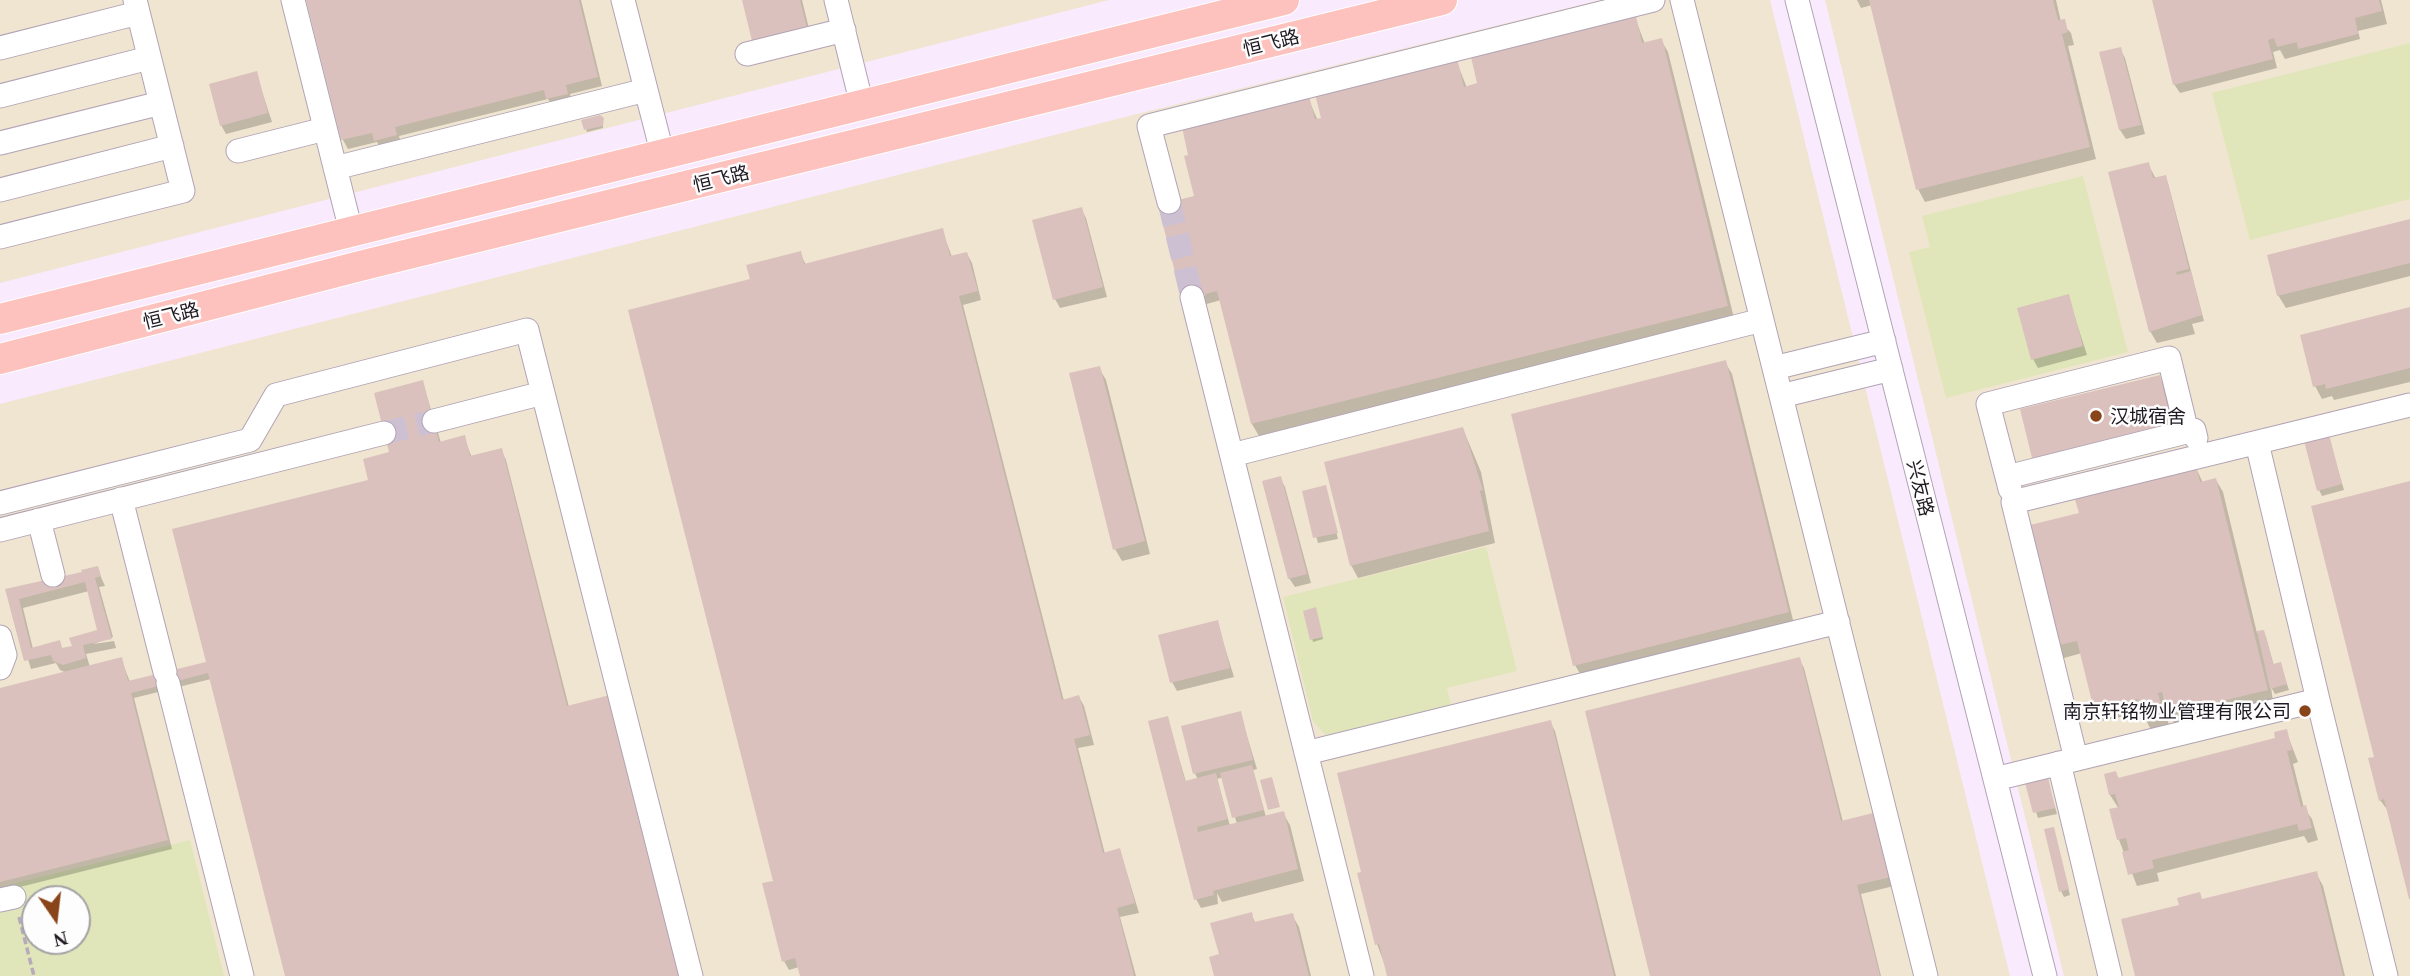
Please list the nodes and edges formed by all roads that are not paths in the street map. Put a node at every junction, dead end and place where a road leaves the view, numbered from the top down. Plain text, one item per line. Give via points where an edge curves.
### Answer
1 (293, 0) edge
2 (624, 0) edge
3 (836, 0) edge
4 (1284, 0) edge
5 (1443, 0) edge
6 (1653, 0) edge
7 (1682, 0) edge
8 (1797, 0) edge
9 (136, 6) edge
10 (844, 30) junction
11 (0, 48) edge
12 (747, 54) dead end
13 (149, 58) junction
14 (646, 90) junction
15 (0, 96) edge
16 (161, 103) junction
17 (862, 105) junction
18 (325, 129) junction
19 (0, 144) edge
20 (172, 146) junction
21 (238, 151) dead end
22 (663, 156) junction
23 (335, 168) junction
24 (0, 190) edge
25 (1169, 202) tunnel mouth
26 (351, 231) junction
27 (0, 237) edge
28 (1192, 297) tunnel mouth
29 (0, 319) edge
30 (1762, 320) junction
31 (1884, 341) junction
32 (0, 359) edge
33 (1774, 368) junction
34 (1891, 369) junction
35 (543, 393) junction
36 (1781, 396) junction
37 (2410, 405) edge
38 (434, 421) tunnel mouth
39 (2187, 432) junction
40 (384, 433) tunnel mouth
41 (2257, 443) junction
42 (1232, 455) junction
43 (2201, 456) junction
44 (2007, 477) junction
45 (121, 499) junction
46 (2013, 502) junction
47 (0, 503) edge
48 (39, 520) junction
49 (0, 530) edge
50 (53, 575) dead end
51 (1838, 622) junction
52 (0, 636) edge
53 (0, 668) edge
54 (2318, 700) junction
55 (1306, 753) junction
56 (2067, 761) junction
57 (1995, 779) junction
58 (242, 976) edge
59 (691, 976) edge
60 (1362, 976) edge
61 (1926, 976) edge
62 (2045, 976) edge
63 (2110, 976) edge
64 (2386, 976) edge

1 - 18 street
2 - 14 street
3 - 10 street
4 - 17 main road, 恒飞路
5 - 32 main road, 恒飞路
6 - 25 street via 1149,126
7 - 30 street
8 - 31 street, 兴友路
9 - 11 street
9 - 13 street
10 - 12 street
10 - 17 street
13 - 15 street
13 - 16 street
14 - 22 street
14 - 23 street
16 - 19 street
16 - 20 street
17 - 22 main road, 恒飞路
18 - 21 street
18 - 23 street
20 - 24 street
20 - 27 street via 183,191
22 - 26 main road, 恒飞路
23 - 26 street
26 - 29 main road, 恒飞路
28 - 42 street
30 - 33 street
30 - 42 street
31 - 33 street
31 - 34 street, 兴友路
33 - 36 street
34 - 36 street
34 - 57 street, 兴友路
35 - 38 street
35 - 47 street via 527,330 276,394 250,440
35 - 59 street
36 - 51 street
37 - 41 street
39 - 43 street via 2194,430
39 - 44 street
39 - 44 street via 2169,358 1988,404
40 - 45 street
41 - 43 street
41 - 54 street
42 - 55 street
43 - 46 street
44 - 46 street
45 - 48 street
45 - 58 street
46 - 56 street
48 - 49 street
48 - 50 street
51 - 55 street
51 - 61 street
52 - 53 street via 5,655
54 - 56 street
54 - 64 street
55 - 60 street
56 - 57 street
56 - 63 street
57 - 62 street, 兴友路

